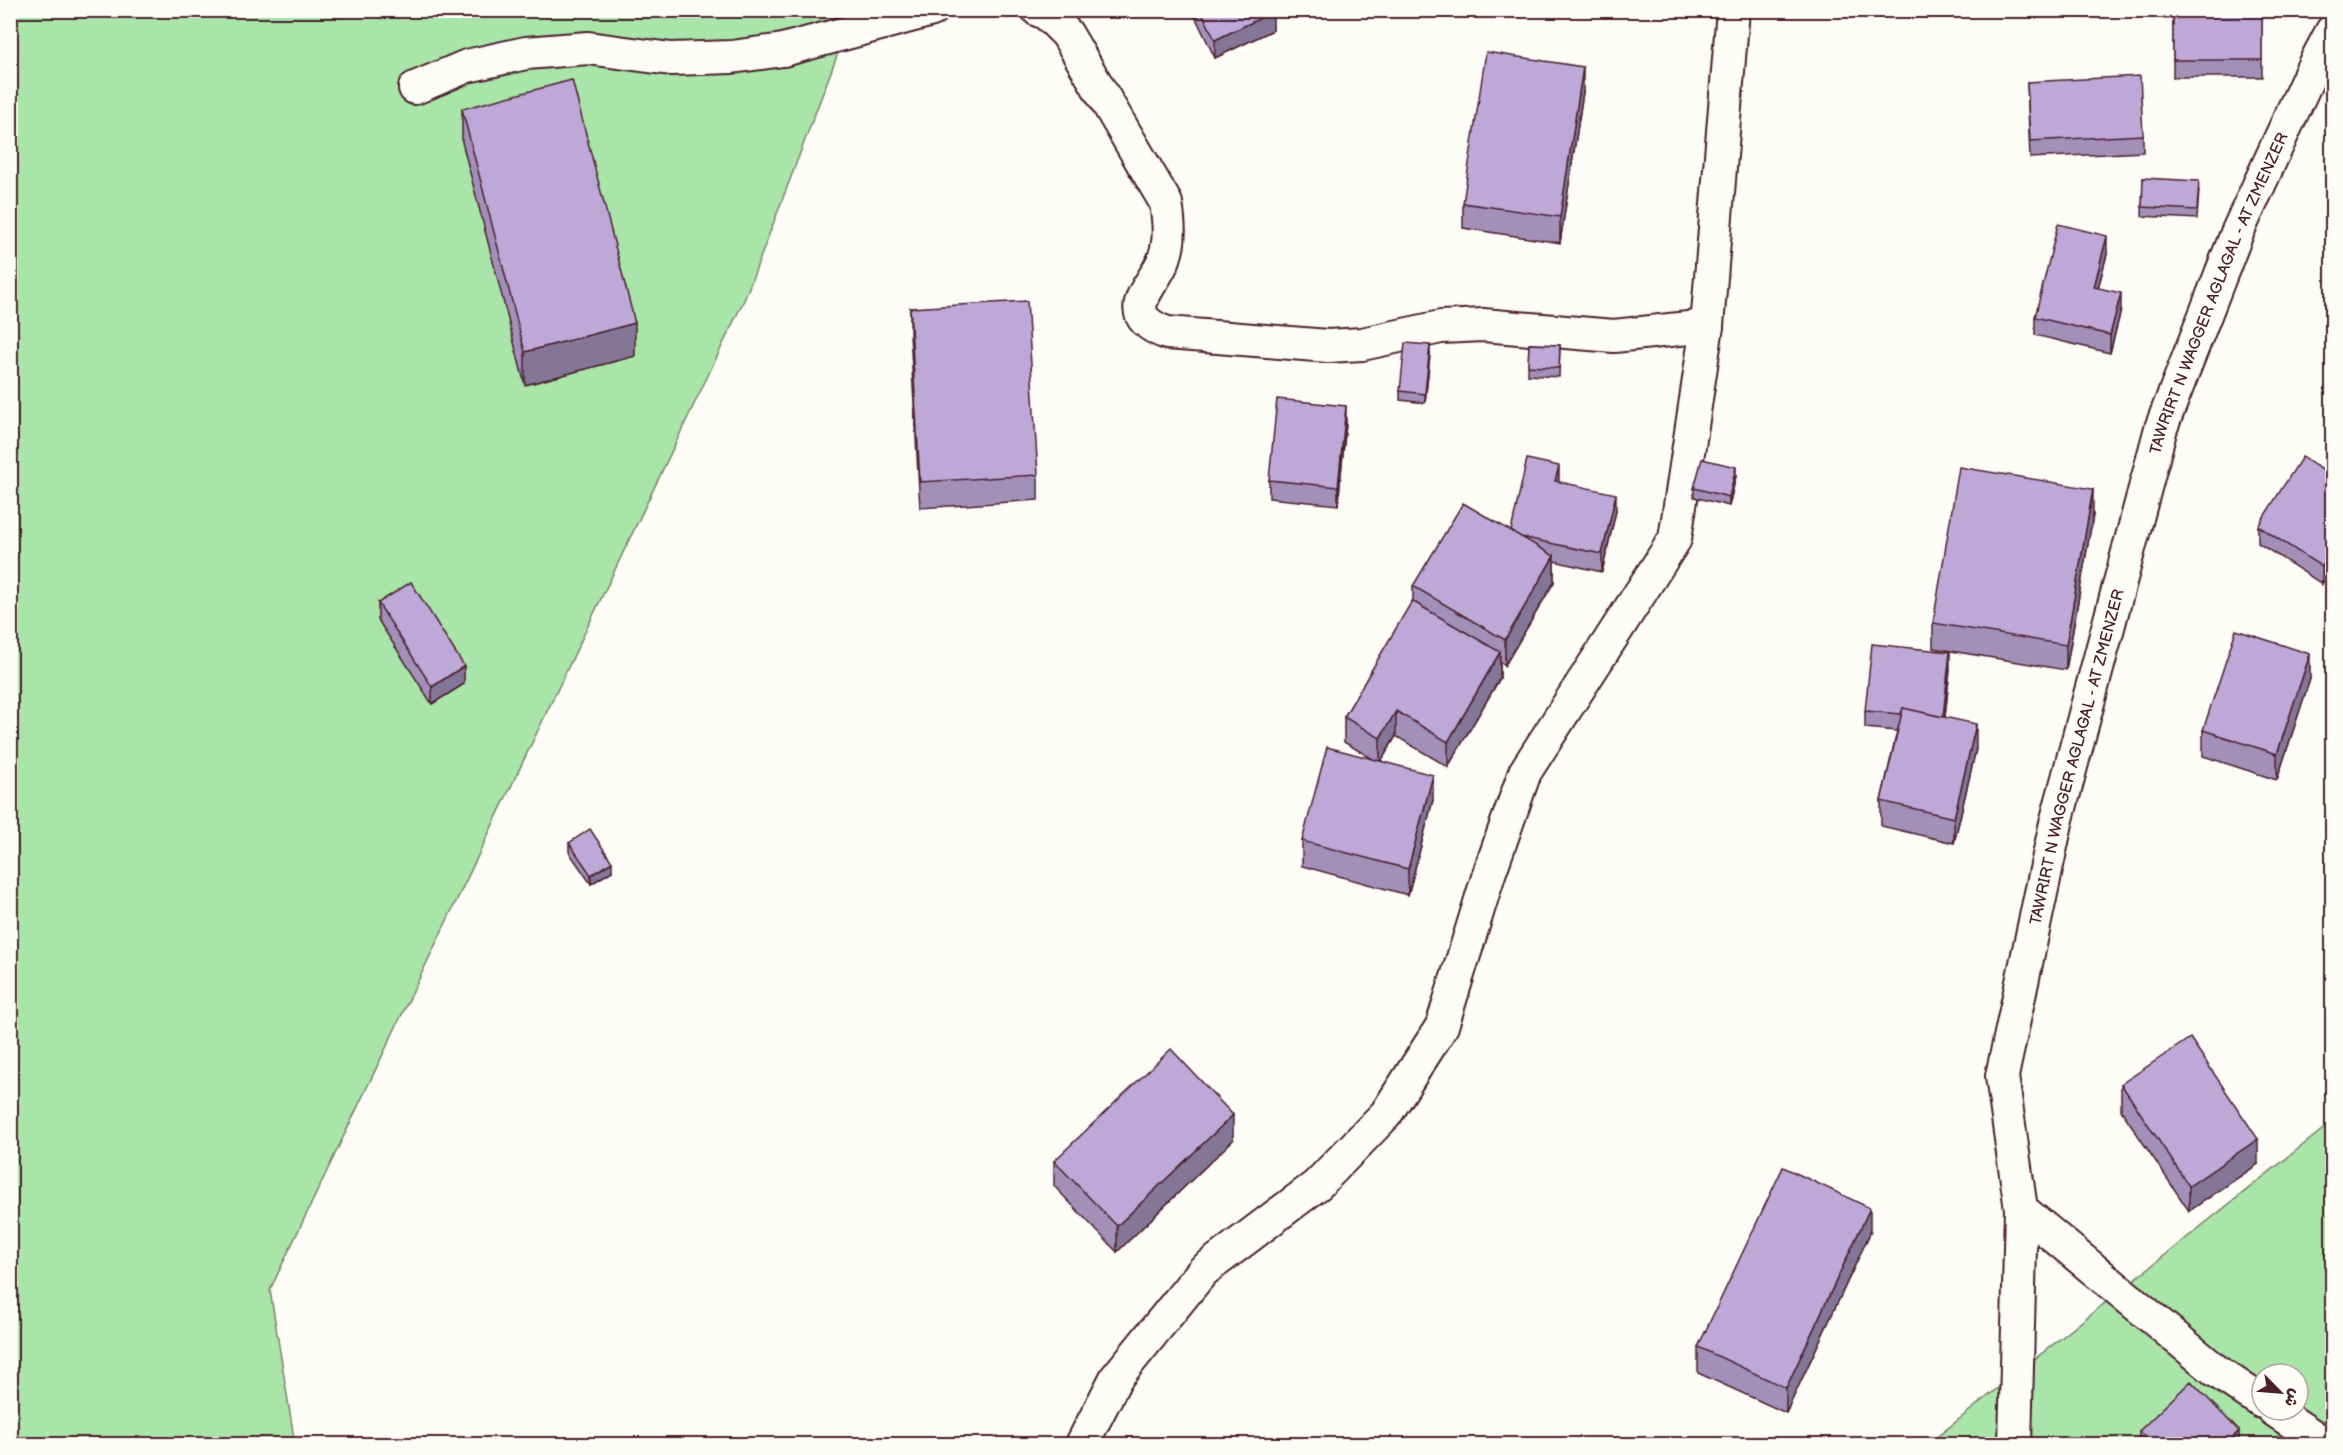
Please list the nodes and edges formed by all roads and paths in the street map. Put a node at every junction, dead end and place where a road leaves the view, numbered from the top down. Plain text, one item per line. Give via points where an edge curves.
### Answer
1 (932, 10) edge
2 (1038, 10) edge
3 (1733, 10) edge
4 (2332, 31) edge
5 (414, 88) dead end
6 (1707, 326) junction
7 (2021, 1209) junction
8 (2250, 1394) edge
9 (2292, 1422) edge
10 (1082, 1444) edge
11 (2015, 1444) edge
12 (2325, 1444) edge

1 - 5 street via 783,50 732,57 671,58 588,48 525,52 466,66
2 - 6 street via 1067,34 1166,203 1170,231 1164,260 1143,294 1141,307 1144,320 1156,329 1328,346 1362,344 1441,327 1483,325 1614,336
3 - 6 street
4 - 7 street, TAWRIRT N WAGGER AGLAGAL - AT ZMENZER via 2237,233 2161,428 2056,823 2002,1076
6 - 10 street via 1675,539 1525,772 1442,1026 1386,1114 1332,1170 1203,1271 1116,1378
7 - 8 street via 2215,1370
7 - 11 street, TAWRIRT N WAGGER AGLAGAL - AT ZMENZER
9 - 12 street

